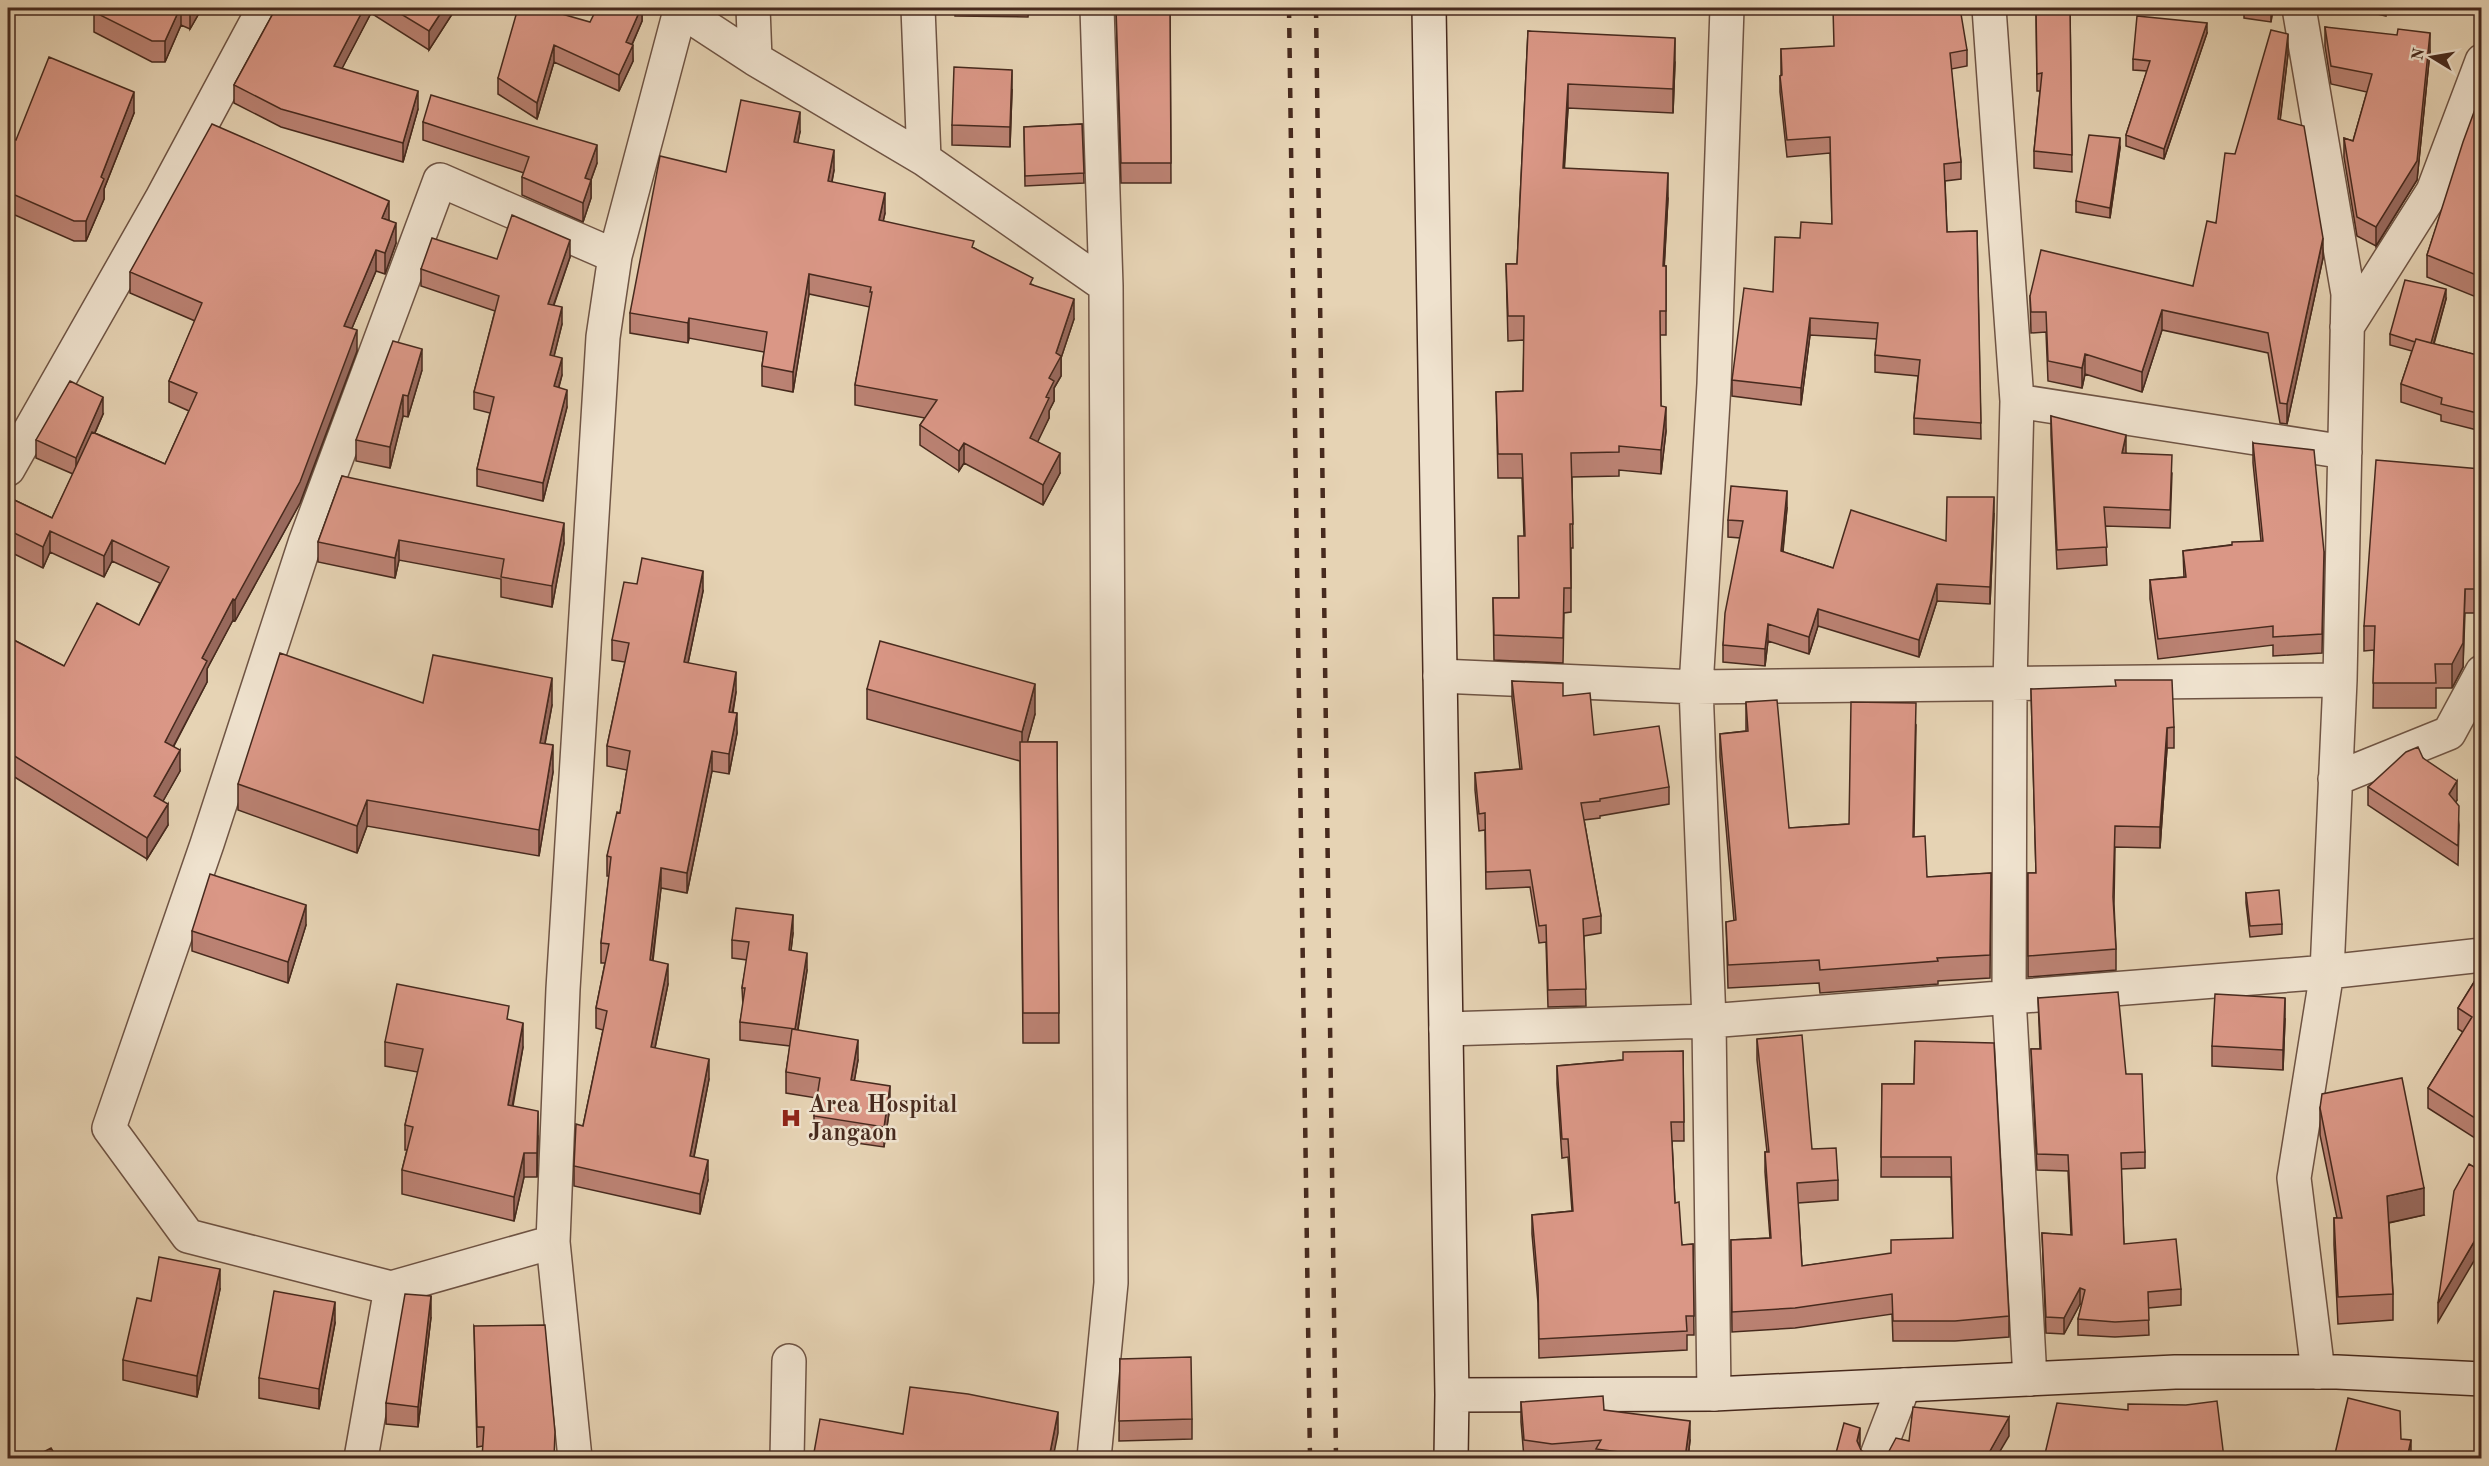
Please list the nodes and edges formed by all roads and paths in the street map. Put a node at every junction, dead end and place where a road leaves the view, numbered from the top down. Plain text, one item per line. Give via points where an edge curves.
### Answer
1 (264, 8) edge
2 (753, 8) edge
3 (918, 8) edge
4 (1097, 8) edge
5 (1429, 8) edge
6 (1727, 8) edge
7 (1989, 8) edge
8 (2299, 8) edge
9 (679, 9) edge
10 (755, 59) junction
11 (2481, 62) edge
12 (924, 159) junction
13 (615, 256) junction
14 (1106, 286) junction
15 (2347, 327) junction
16 (2017, 401) junction
17 (2345, 452) junction
18 (8, 468) edge
19 (329, 474) junction
20 (363, 482) edge
21 (557, 522) edge
22 (591, 530) junction
23 (2481, 672) edge
24 (1440, 676) junction
25 (2340, 680) junction
26 (2010, 684) junction
27 (1696, 687) junction
28 (2335, 779) junction
29 (2481, 955) edge
30 (2326, 972) junction
31 (2009, 997) junction
32 (1709, 1021) junction
33 (1446, 1029) junction
34 (553, 1242) junction
35 (391, 1288) junction
36 (789, 1361) dead end
37 (2319, 1372) junction
38 (2030, 1378) junction
39 (2481, 1378) edge
40 (1904, 1385) junction
41 (1714, 1394) junction
42 (1452, 1395) junction
43 (361, 1458) edge
44 (575, 1458) edge
45 (788, 1458) edge
46 (1094, 1458) edge
47 (1451, 1458) edge
48 (1876, 1458) edge

1 - 18 street via 161,200
2 - 10 street
3 - 12 street
4 - 14 street
5 - 24 street
6 - 27 street via 1714,384
7 - 16 street
8 - 15 street via 2348,294
9 - 10 street
9 - 13 street
10 - 12 street
11 - 15 street via 2433,191
12 - 14 street
13 - 19 street via 440,180
13 - 22 street via 603,337
14 - 46 street via 1111,1283
15 - 17 street
16 - 17 street
16 - 26 street
17 - 25 street
19 - 20 street
19 - 35 street via 109,1128 188,1236
21 - 22 street
22 - 34 street via 563,989
23 - 28 street via 2449,733
24 - 27 street
24 - 33 street
25 - 26 street
25 - 28 street
26 - 27 street
26 - 31 street
27 - 32 street
28 - 30 street
29 - 30 street
30 - 31 street
30 - 37 street via 2294,1178
31 - 32 street
31 - 38 street
32 - 33 street
32 - 41 street
33 - 42 street
34 - 35 street
34 - 44 street
35 - 43 street
36 - 45 street
37 - 38 street
37 - 39 street
38 - 40 street
40 - 41 street
40 - 48 street
41 - 42 street
42 - 47 street

